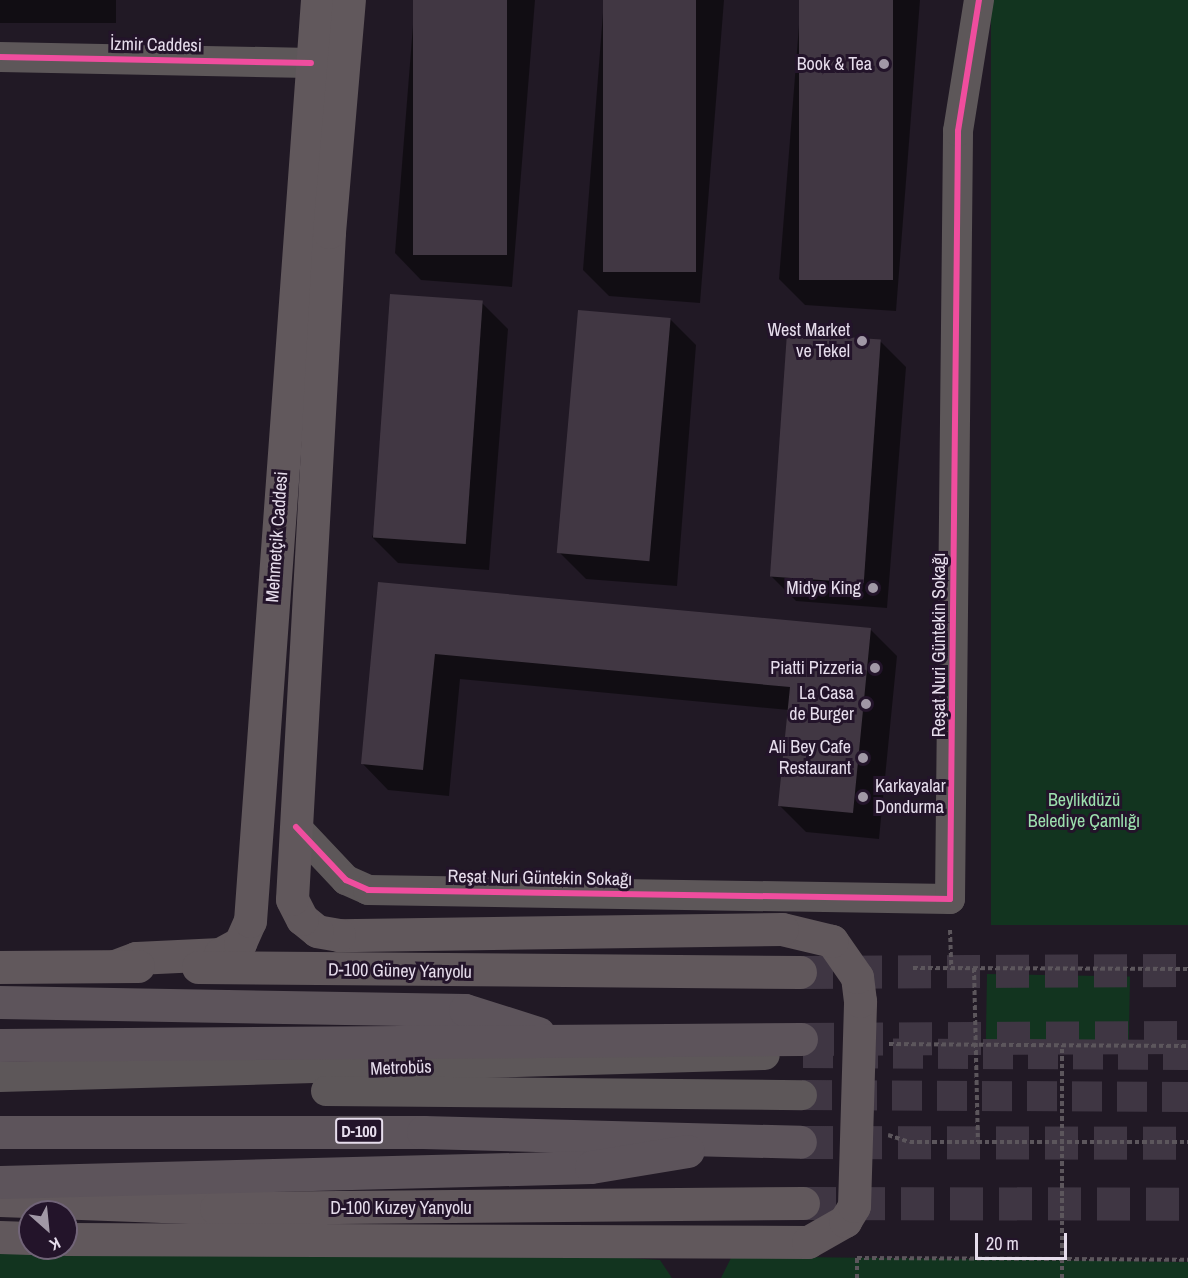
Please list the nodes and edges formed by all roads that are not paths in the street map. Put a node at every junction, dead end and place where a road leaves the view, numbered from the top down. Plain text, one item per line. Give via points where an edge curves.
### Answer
1 (316, 0) edge
2 (349, 0) edge
3 (979, 0) edge
4 (0, 57) edge
5 (327, 64) junction
6 (296, 827) junction
7 (115, 966) junction
8 (0, 967) edge
9 (800, 972) tunnel mouth
10 (0, 1002) edge
11 (553, 1040) junction
12 (0, 1045) edge
13 (802, 1046) joint
14 (0, 1077) edge
15 (802, 1095) tunnel mouth
16 (0, 1096) edge
17 (0, 1132) edge
18 (718, 1141) junction
19 (800, 1142) tunnel mouth
20 (0, 1182) edge
21 (0, 1200) edge
22 (803, 1203) tunnel mouth
23 (0, 1237) edge
24 (18, 1238) edge
25 (78, 1239) edge

1 - 5 main road, Mehmetçik Caddesi
2 - 5 main road, Mehmetçik Caddesi
3 - 6 street, Reşat Nuri Güntekin Sokağı via 957,131 950,898 368,890 346,880
4 - 5 street, İzmir Caddesi
5 - 6 main road, Mehmetçik Caddesi
5 - 7 main road, Mehmetçik Caddesi via 250,921 240,943 220,954 136,958
6 - 25 main road, Mehmetçik Caddesi via 292,898 302,919 316,931 339,935 782,929 832,941 857,977 859,1125 854,1206 836,1227 808,1242
7 - 8 main road, D-100 Güney Yanyolu
7 - 9 main road, D-100 Güney Yanyolu
10 - 11 highway via 465,1010 509,1020
11 - 12 highway
11 - 13 highway
13 - 14 street, Metrobüs via 295,1072
15 - 16 street, Metrobüs via 469,1090
17 - 18 highway, D-100 via 423,1132
18 - 19 highway, D-100
18 - 20 highway via 643,1162 591,1167
21 - 22 main road, D-100 Kuzey Yanyolu via 216,1208
23 - 24 main road

